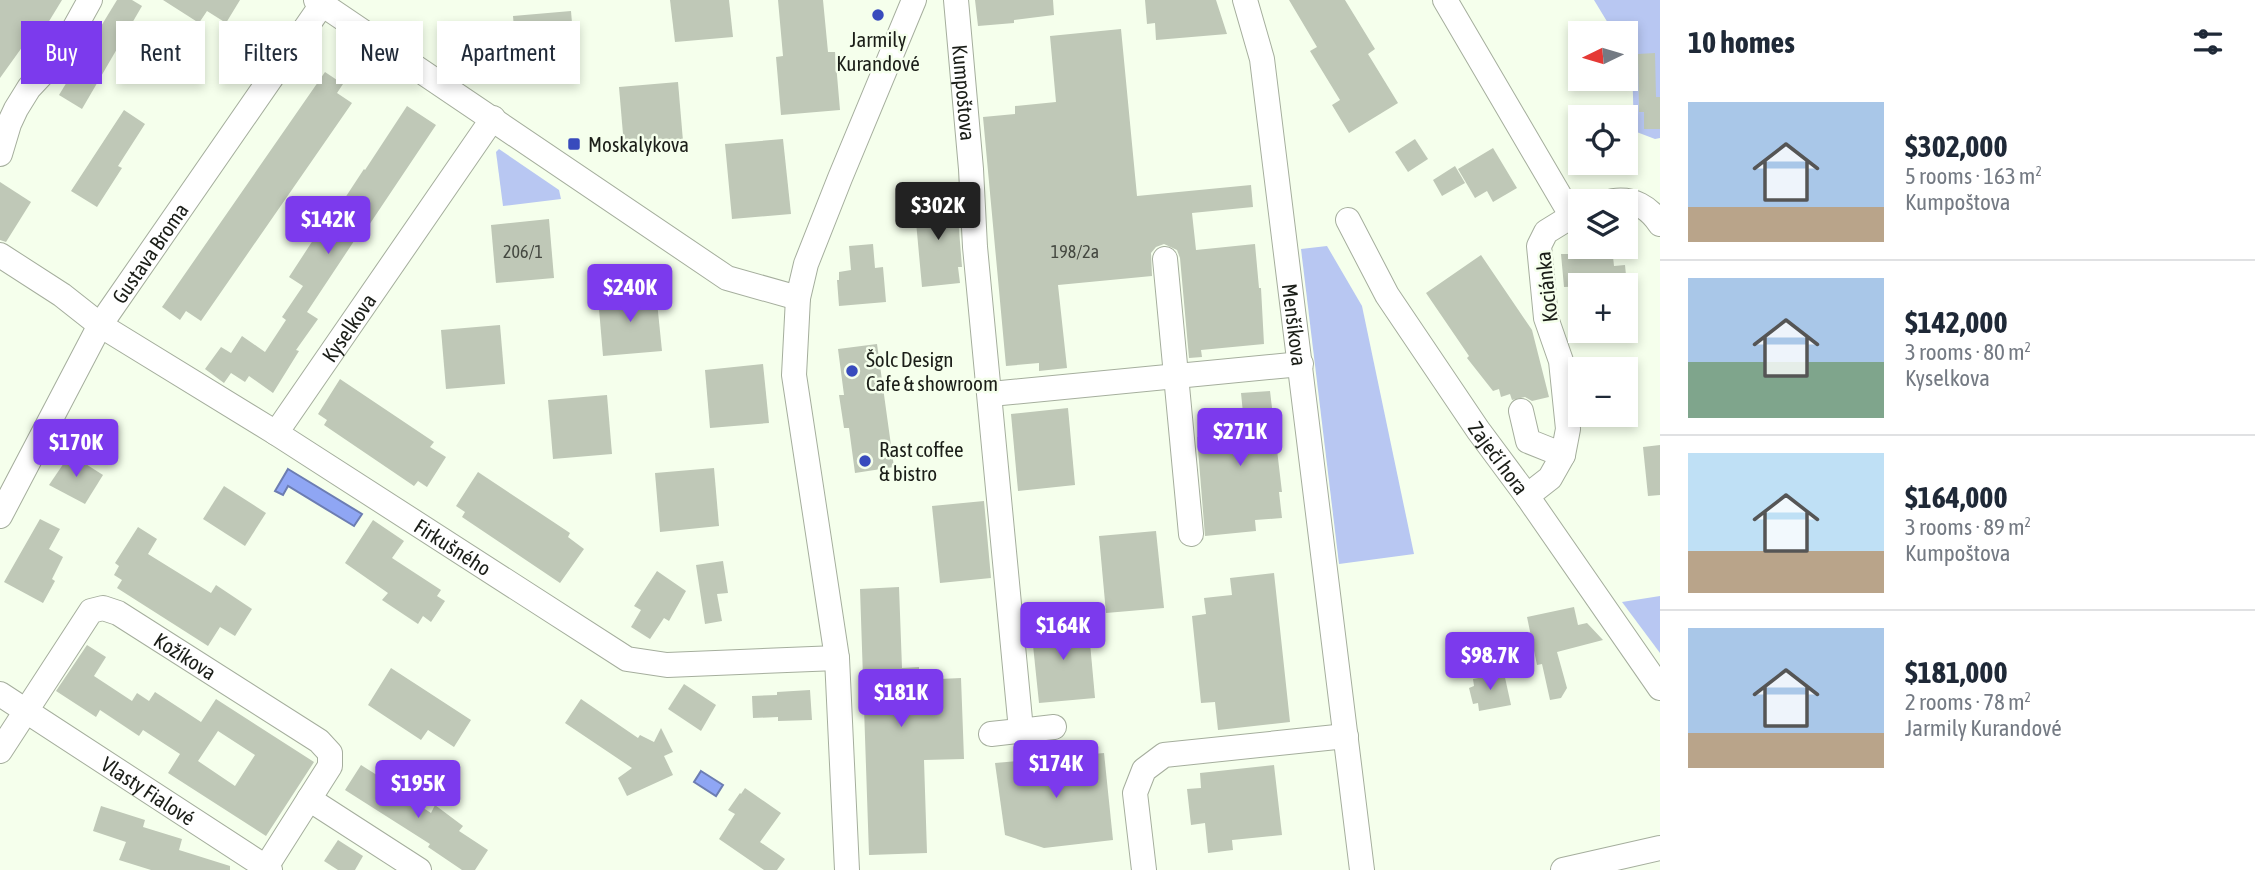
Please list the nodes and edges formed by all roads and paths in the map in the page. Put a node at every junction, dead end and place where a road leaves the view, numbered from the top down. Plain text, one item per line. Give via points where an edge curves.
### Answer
1 (90, 0) edge
2 (914, 0) edge
3 (956, 0) edge
4 (1245, 0) edge
5 (1445, 0) edge
6 (321, 2) edge
7 (493, 118) junction
8 (0, 154) edge
9 (1568, 200) edge
10 (1638, 203) edge
11 (1568, 218) edge
12 (1348, 220) dead end
13 (1660, 224) edge
14 (0, 255) edge
15 (1165, 259) dead end
16 (798, 298) junction
17 (100, 325) junction
18 (1301, 364) junction
19 (1177, 376) junction
20 (990, 394) junction
21 (1521, 411) dead end
22 (276, 433) junction
23 (1563, 455) junction
24 (1527, 496) junction
25 (0, 516) edge
26 (1191, 534) dead end
27 (837, 658) junction
28 (1660, 688) edge
29 (0, 694) edge
30 (26, 710) junction
31 (1054, 727) dead end
32 (1021, 730) junction
33 (991, 734) dead end
34 (1346, 736) junction
35 (0, 751) edge
36 (309, 799) junction
37 (1660, 848) edge
38 (1609, 865) edge
39 (268, 869) edge
40 (419, 870) edge
41 (846, 870) edge
42 (1144, 870) edge
43 (1362, 870) edge
44 (1563, 870) edge

1 - 8 street via 59,56 16,109
2 - 16 street via 806,264
3 - 20 street, Kumpoštova
4 - 18 street, Menšíkova via 1262,59
5 - 9 street, Kociánka
6 - 7 street
6 - 17 street, Gustava Broma
7 - 16 street via 727,278
7 - 22 street, Kyselkova
10 - 13 street
11 - 23 street, Kociánka via 1546,232 1539,246 1546,318 1561,361 1566,395 1568,429
12 - 24 street, Zaječí hora via 1387,295
14 - 17 street
15 - 19 street
16 - 27 street via 794,375
17 - 22 street, Firkušného
17 - 25 street, Gustava Broma
18 - 19 street
18 - 34 street, Menšíkova
19 - 20 street
19 - 26 street
20 - 32 street, Kumpoštova
21 - 23 street via 1528,441
22 - 27 street, Firkušného via 627,659 667,665
23 - 24 street, Kociánka via 1550,478
24 - 28 street, Zaječí hora
27 - 41 street
29 - 30 street, Vlasty Fialové
30 - 35 street
30 - 36 street, Kožíkova via 91,611 103,608 118,613 319,741 330,753 330,766
30 - 39 street, Vlasty Fialové
31 - 32 street
32 - 33 street
34 - 42 street via 1164,755 1144,770 1135,793
34 - 43 street, Menšíkova
36 - 39 street, Kožíkova
36 - 40 street
37 - 38 street
38 - 44 street

